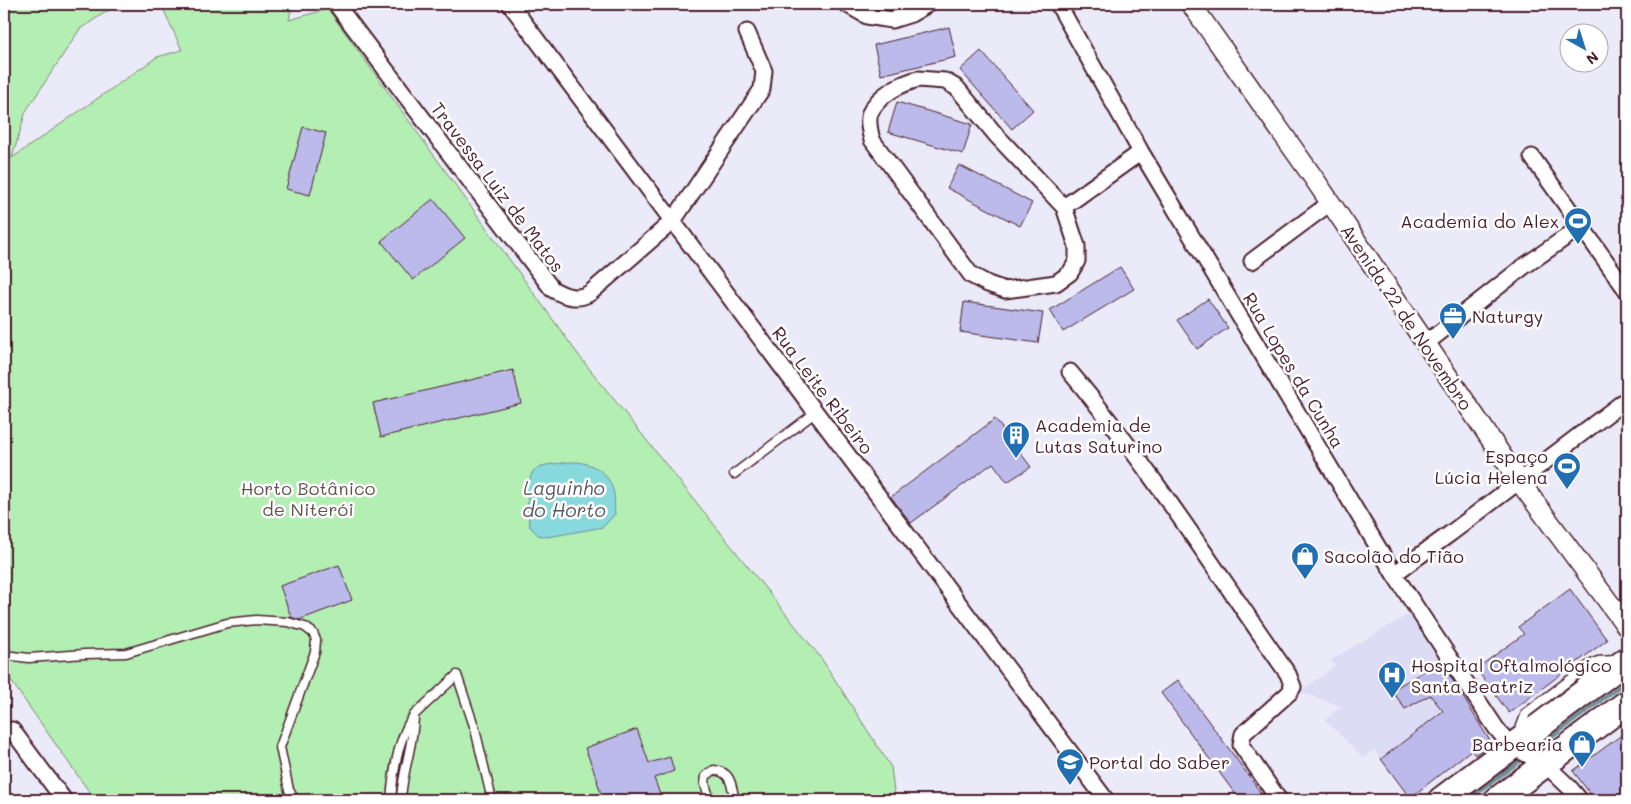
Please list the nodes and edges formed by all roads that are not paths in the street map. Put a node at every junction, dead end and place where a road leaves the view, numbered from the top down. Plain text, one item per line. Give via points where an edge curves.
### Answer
1 (336, 4) edge
2 (510, 4) edge
3 (846, 4) edge
4 (928, 4) edge
5 (1058, 4) edge
6 (1191, 4) edge
7 (747, 32) dead end
8 (1141, 152) junction
9 (1532, 158) dead end
10 (1330, 203) junction
11 (1064, 207) junction
12 (674, 221) junction
13 (1582, 226) junction
14 (1252, 261) dead end
15 (1627, 291) edge
16 (1425, 344) junction
17 (1070, 372) dead end
18 (1627, 399) edge
19 (816, 412) junction
20 (734, 474) dead end
21 (1519, 481) junction
22 (1394, 574) junction
23 (1627, 627) edge
24 (4, 655) edge
25 (1627, 660) edge
26 (1627, 703) edge
27 (414, 715) junction
28 (12, 730) dead end
29 (1517, 747) junction
30 (1541, 762) junction
31 (64, 800) edge
32 (295, 800) edge
33 (391, 800) edge
34 (401, 800) edge
35 (492, 800) edge
36 (710, 800) edge
37 (734, 800) edge
38 (1106, 800) edge
39 (1280, 800) edge
40 (1441, 800) edge
41 (1497, 800) edge
42 (1580, 800) edge

1 - 12 street, Travessa Luiz de Matos via 552,289 565,296 585,296
2 - 12 street, Rua Leite Ribeiro
3 - 4 street via 867,16 892,20
5 - 8 street, Rua Lopes da Cunha
6 - 10 street, Avenida 22 de Novembro
7 - 12 street, Travessa Luiz de Matos via 764,71 762,89
8 - 11 street
8 - 22 street, Rua Lopes da Cunha
9 - 13 street
10 - 14 street
10 - 16 street, Avenida 22 de Novembro
11 - 11 street via 952,84 945,81 909,82 882,98 870,113 872,140 971,275 988,284 1005,290 1056,283 1070,273 1076,261 1077,246
12 - 19 street, Rua Leite Ribeiro
13 - 15 street
13 - 16 street via 1523,267
16 - 21 street, Avenida 22 de Novembro
17 - 39 street via 1155,483 1288,674 1293,687 1289,693 1240,738 1240,745
18 - 21 street
19 - 20 lane
19 - 38 street, Rua Leite Ribeiro
21 - 22 street
21 - 23 street, Avenida 22 de Novembro
22 - 29 street, Rua Lopes da Cunha via 1496,728
24 - 32 lane via 29,658 126,653 227,623 256,620 288,622 305,628 313,633 316,640 315,652 280,746 289,790
25 - 29 highway
26 - 30 highway
27 - 33 lane via 405,729 393,776
27 - 34 lane
27 - 35 lane via 457,675 476,729
28 - 31 street
29 - 30 street
29 - 40 highway
30 - 41 highway
30 - 42 street
36 - 37 lane via 706,776 714,770 723,771 730,778

